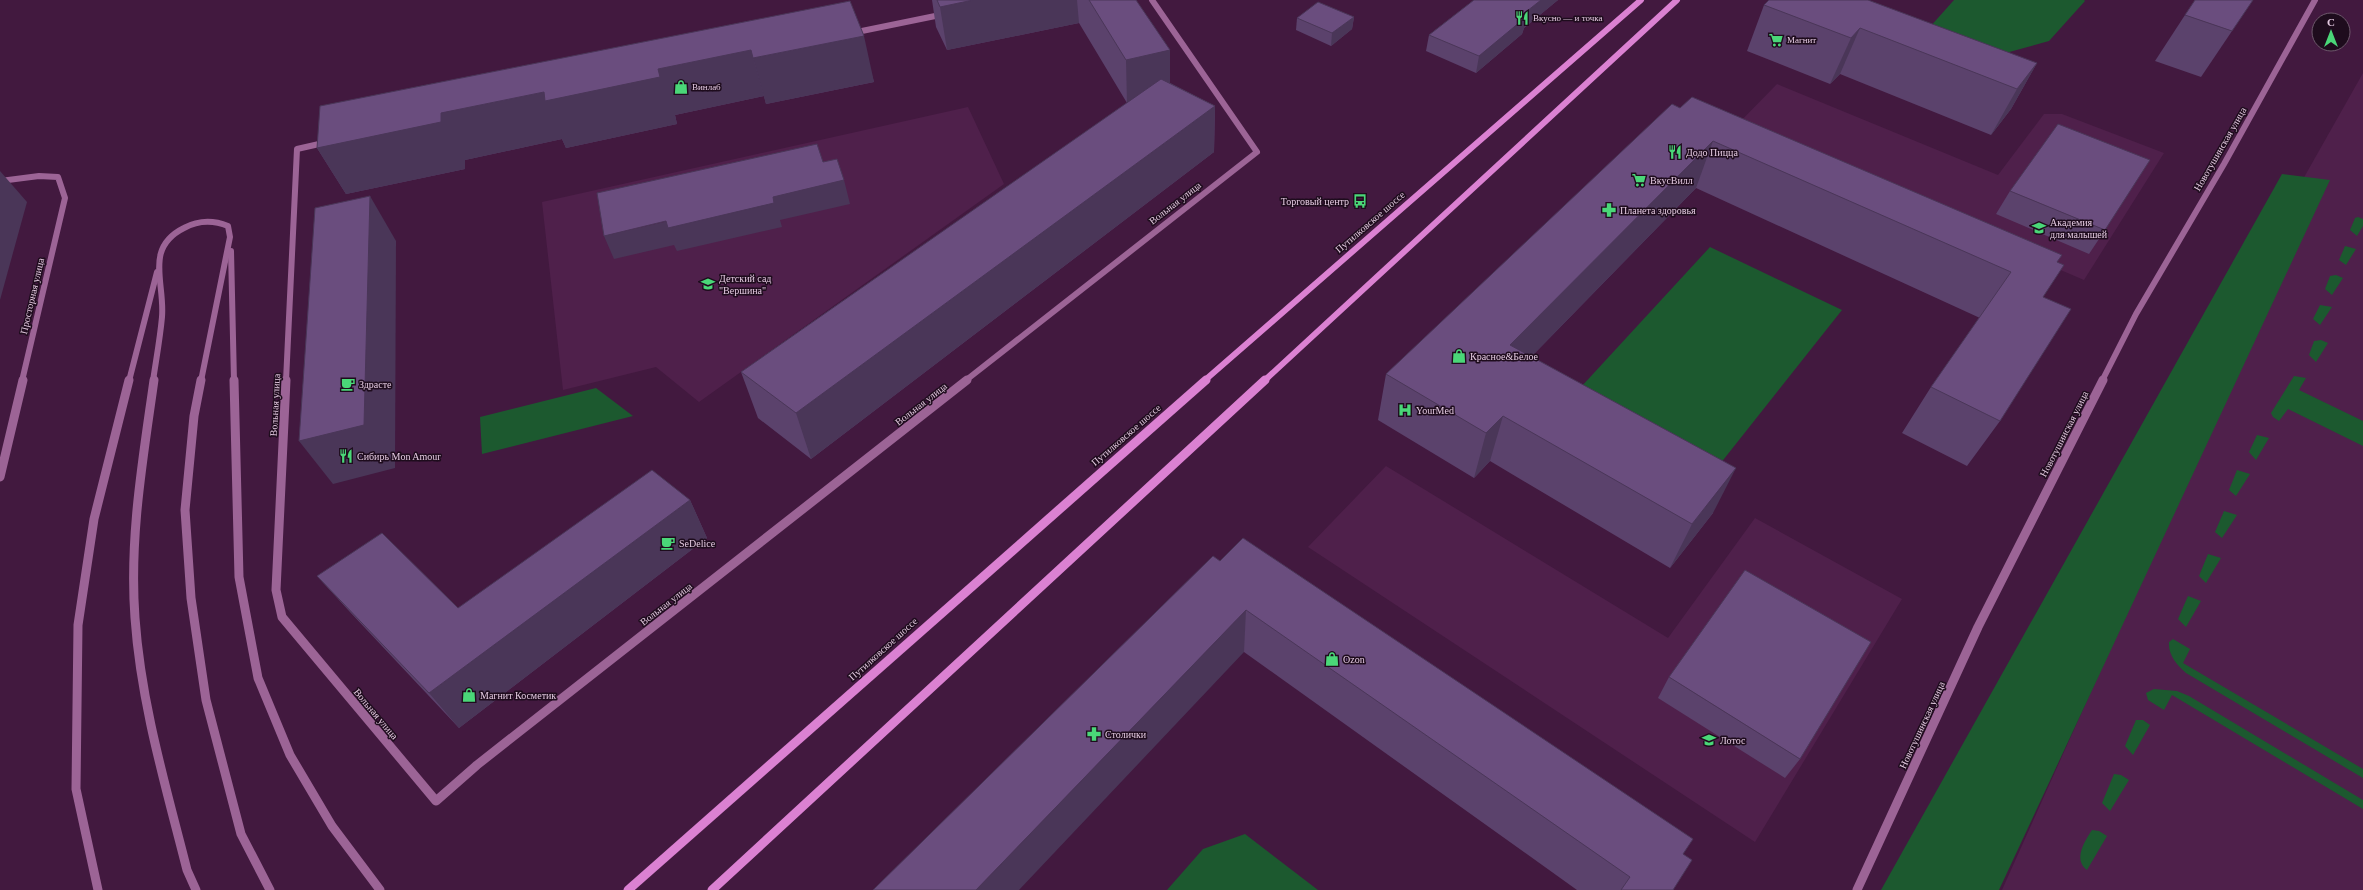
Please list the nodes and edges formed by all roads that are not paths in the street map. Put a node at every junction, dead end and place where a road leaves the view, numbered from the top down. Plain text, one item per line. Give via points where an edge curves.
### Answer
1 (1152, 0) edge
2 (1641, 0) edge
3 (1677, 0) edge
4 (2315, 0) edge
5 (952, 13) dead end
6 (843, 35) edge
7 (338, 140) edge
8 (0, 181) edge
9 (230, 237) junction
10 (159, 264) junction
11 (0, 477) edge
12 (98, 890) edge
13 (196, 890) edge
14 (270, 890) edge
15 (380, 890) edge
16 (628, 890) edge
17 (712, 890) edge
18 (1857, 890) edge

1 - 7 street, Вольная улица via 1257,152 477,765 436,801 282,617 276,590 298,149
2 - 16 main road, Путилковское шоссе via 1007,554
3 - 17 main road
4 - 18 street, Новотушинская улица via 2224,164 2136,314 1978,628
5 - 6 street
8 - 11 street, Просторная улица via 38,176 58,177 66,198
9 - 10 street via 228,226 222,222 204,221 188,225 166,239 160,252
9 - 14 street via 194,416 186,524 191,598 206,700 241,834
9 - 15 street via 239,577 258,678 290,756 332,826
10 - 12 street via 94,519 78,625 76,789
10 - 13 street via 162,316 135,522 135,618 149,722 187,870

